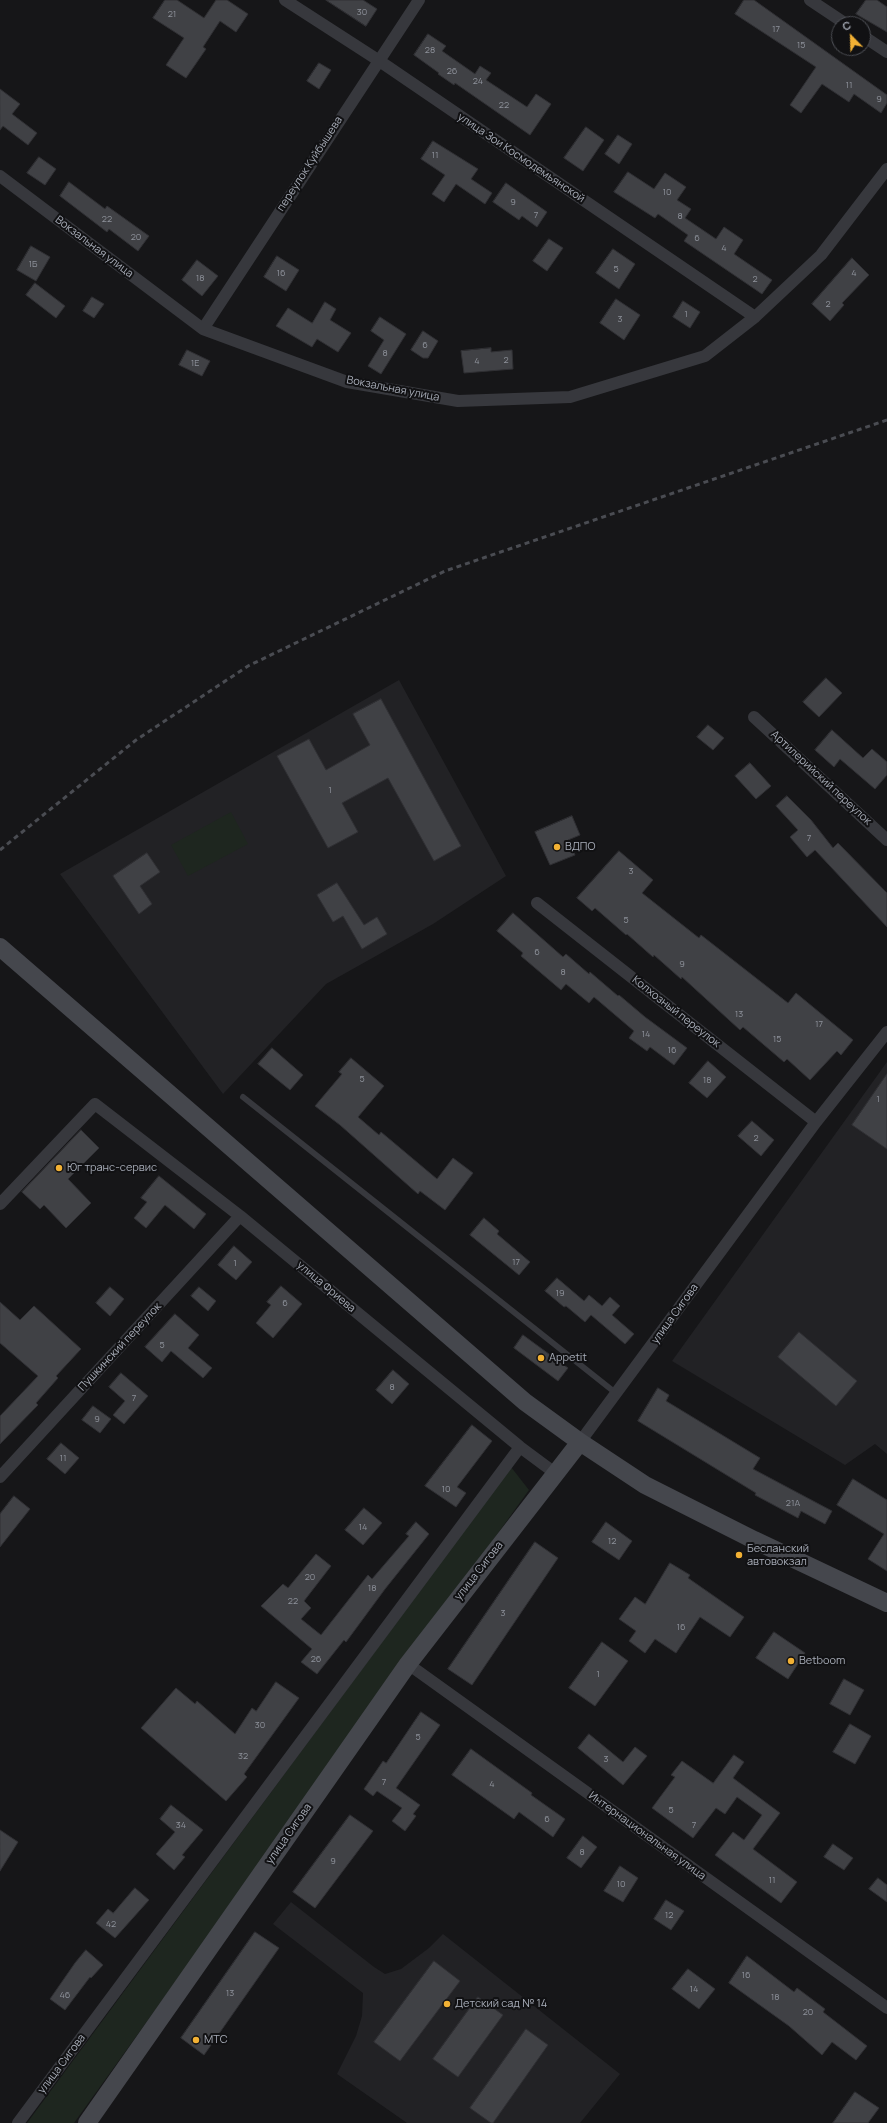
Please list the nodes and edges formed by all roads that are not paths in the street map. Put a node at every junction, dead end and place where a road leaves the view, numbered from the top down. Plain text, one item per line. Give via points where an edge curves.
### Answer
1 (285, 0) edge
2 (419, 0) edge
3 (810, 0) edge
4 (834, 16) edge
5 (871, 41) edge
6 (887, 52) edge
7 (378, 60) junction
8 (887, 169) edge
9 (0, 176) edge
10 (754, 317) junction
11 (203, 329) junction
12 (754, 717) dead end
13 (887, 840) edge
14 (537, 903) dead end
15 (0, 947) edge
16 (887, 1032) edge
17 (242, 1097) dead end
18 (816, 1122) junction
19 (0, 1204) edge
20 (240, 1216) junction
21 (616, 1394) junction
22 (580, 1442) junction
23 (520, 1447) junction
24 (555, 1473) junction
25 (0, 1477) edge
26 (887, 1603) edge
27 (408, 1664) junction
28 (887, 2008) edge
29 (18, 2123) edge
30 (87, 2123) edge

1 - 7 street, улица Зои Космодемьянской
2 - 7 street, переулок Куйбышева
3 - 4 street
5 - 6 street
7 - 10 street, улица Зои Космодемьянской
7 - 11 street, переулок Куйбышева
8 - 10 street, Вокзальная улица via 821,255
9 - 11 street, Вокзальная улица
10 - 11 street, Вокзальная улица via 705,356 570,397 458,401 347,382
12 - 13 street, Артилерийский переулок
14 - 18 street, Колхозный переулок
15 - 22 main road via 525,1402
16 - 18 street, улица Сигова
17 - 21 lane
18 - 21 street, улица Сигова
19 - 20 street, улица Фриева via 95,1104
20 - 23 street, улица Фриева
20 - 25 street, Пушкинский переулок
21 - 22 street, улица Сигова
22 - 24 main road, улица Сигова
22 - 26 main road via 645,1485
23 - 24 street, улица Фриева
23 - 29 street, улица Сигова
24 - 27 main road, улица Сигова
27 - 28 street, Интернациональная улица
27 - 30 main road, улица Сигова

